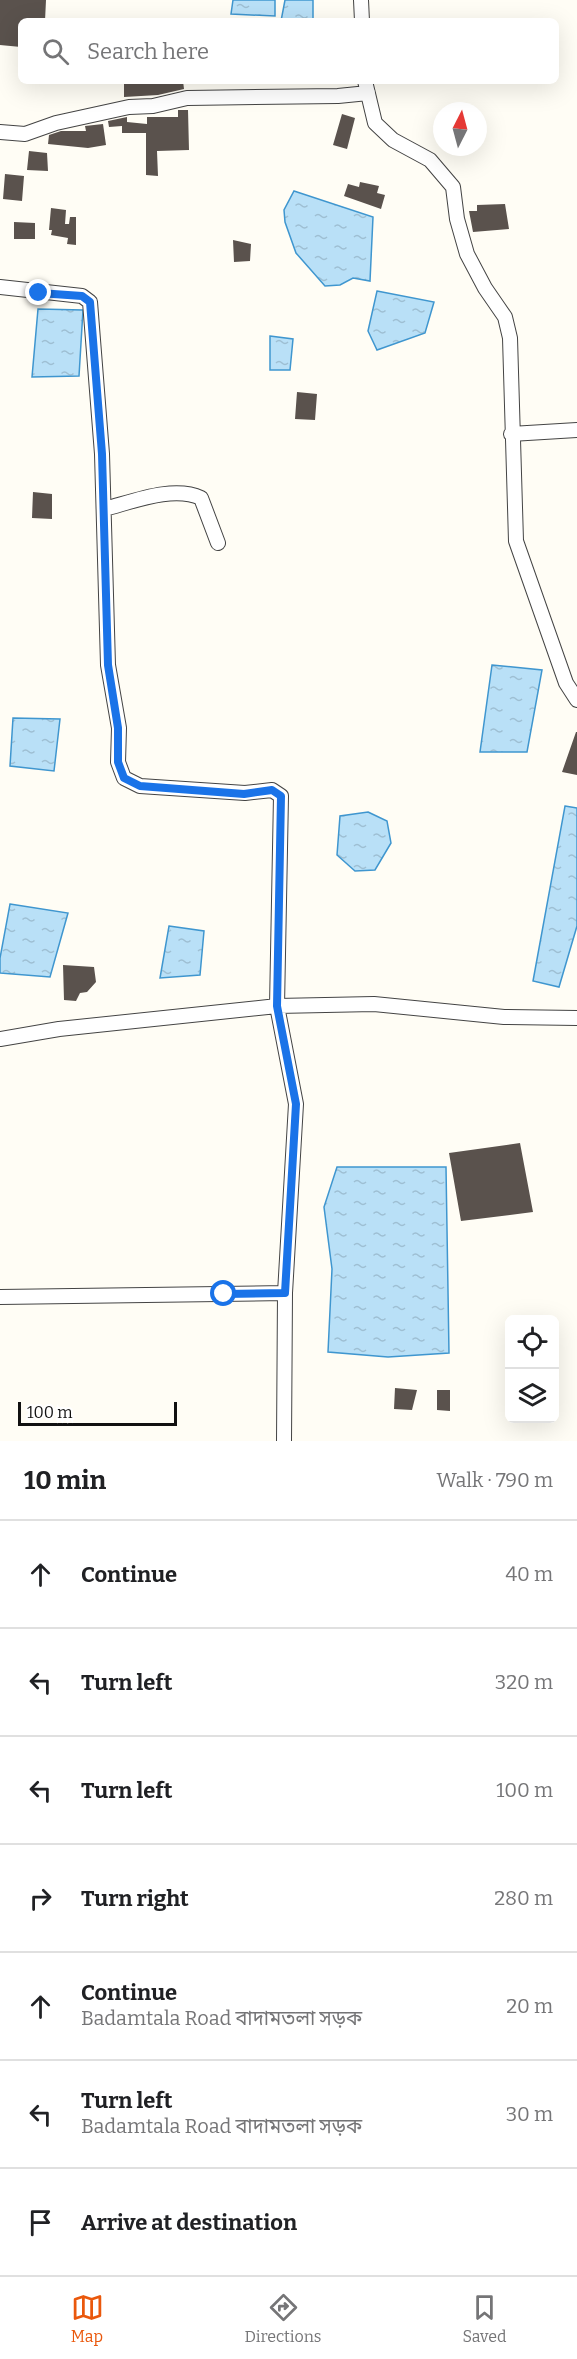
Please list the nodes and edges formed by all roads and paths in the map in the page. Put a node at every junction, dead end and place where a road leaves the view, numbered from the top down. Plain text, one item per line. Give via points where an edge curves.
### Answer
1 (362, 0) edge
2 (362, 18) edge
3 (367, 87) edge
4 (0, 132) edge
5 (0, 287) edge
6 (577, 430) edge
7 (511, 434) junction
8 (104, 510) junction
9 (218, 543) dead end
10 (577, 700) edge
11 (277, 1006) junction
12 (577, 1018) edge
13 (0, 1039) edge
14 (285, 1293) junction
15 (0, 1298) edge
16 (284, 1441) edge

1 - 2 street
3 - 4 street via 338,96 187,98 56,123 25,134
3 - 7 street via 375,123 393,140 430,160 453,187 467,254 505,317 510,338
5 - 8 street via 82,296 90,302
6 - 7 street
7 - 10 street via 516,541 566,683
8 - 9 street via 156,496 190,493 201,498
8 - 11 street via 108,665 118,728 118,762 124,778 140,786 244,794 272,790 281,796
11 - 12 street via 374,1004 504,1017
11 - 13 street
11 - 14 street via 296,1104
14 - 15 street
14 - 16 street

